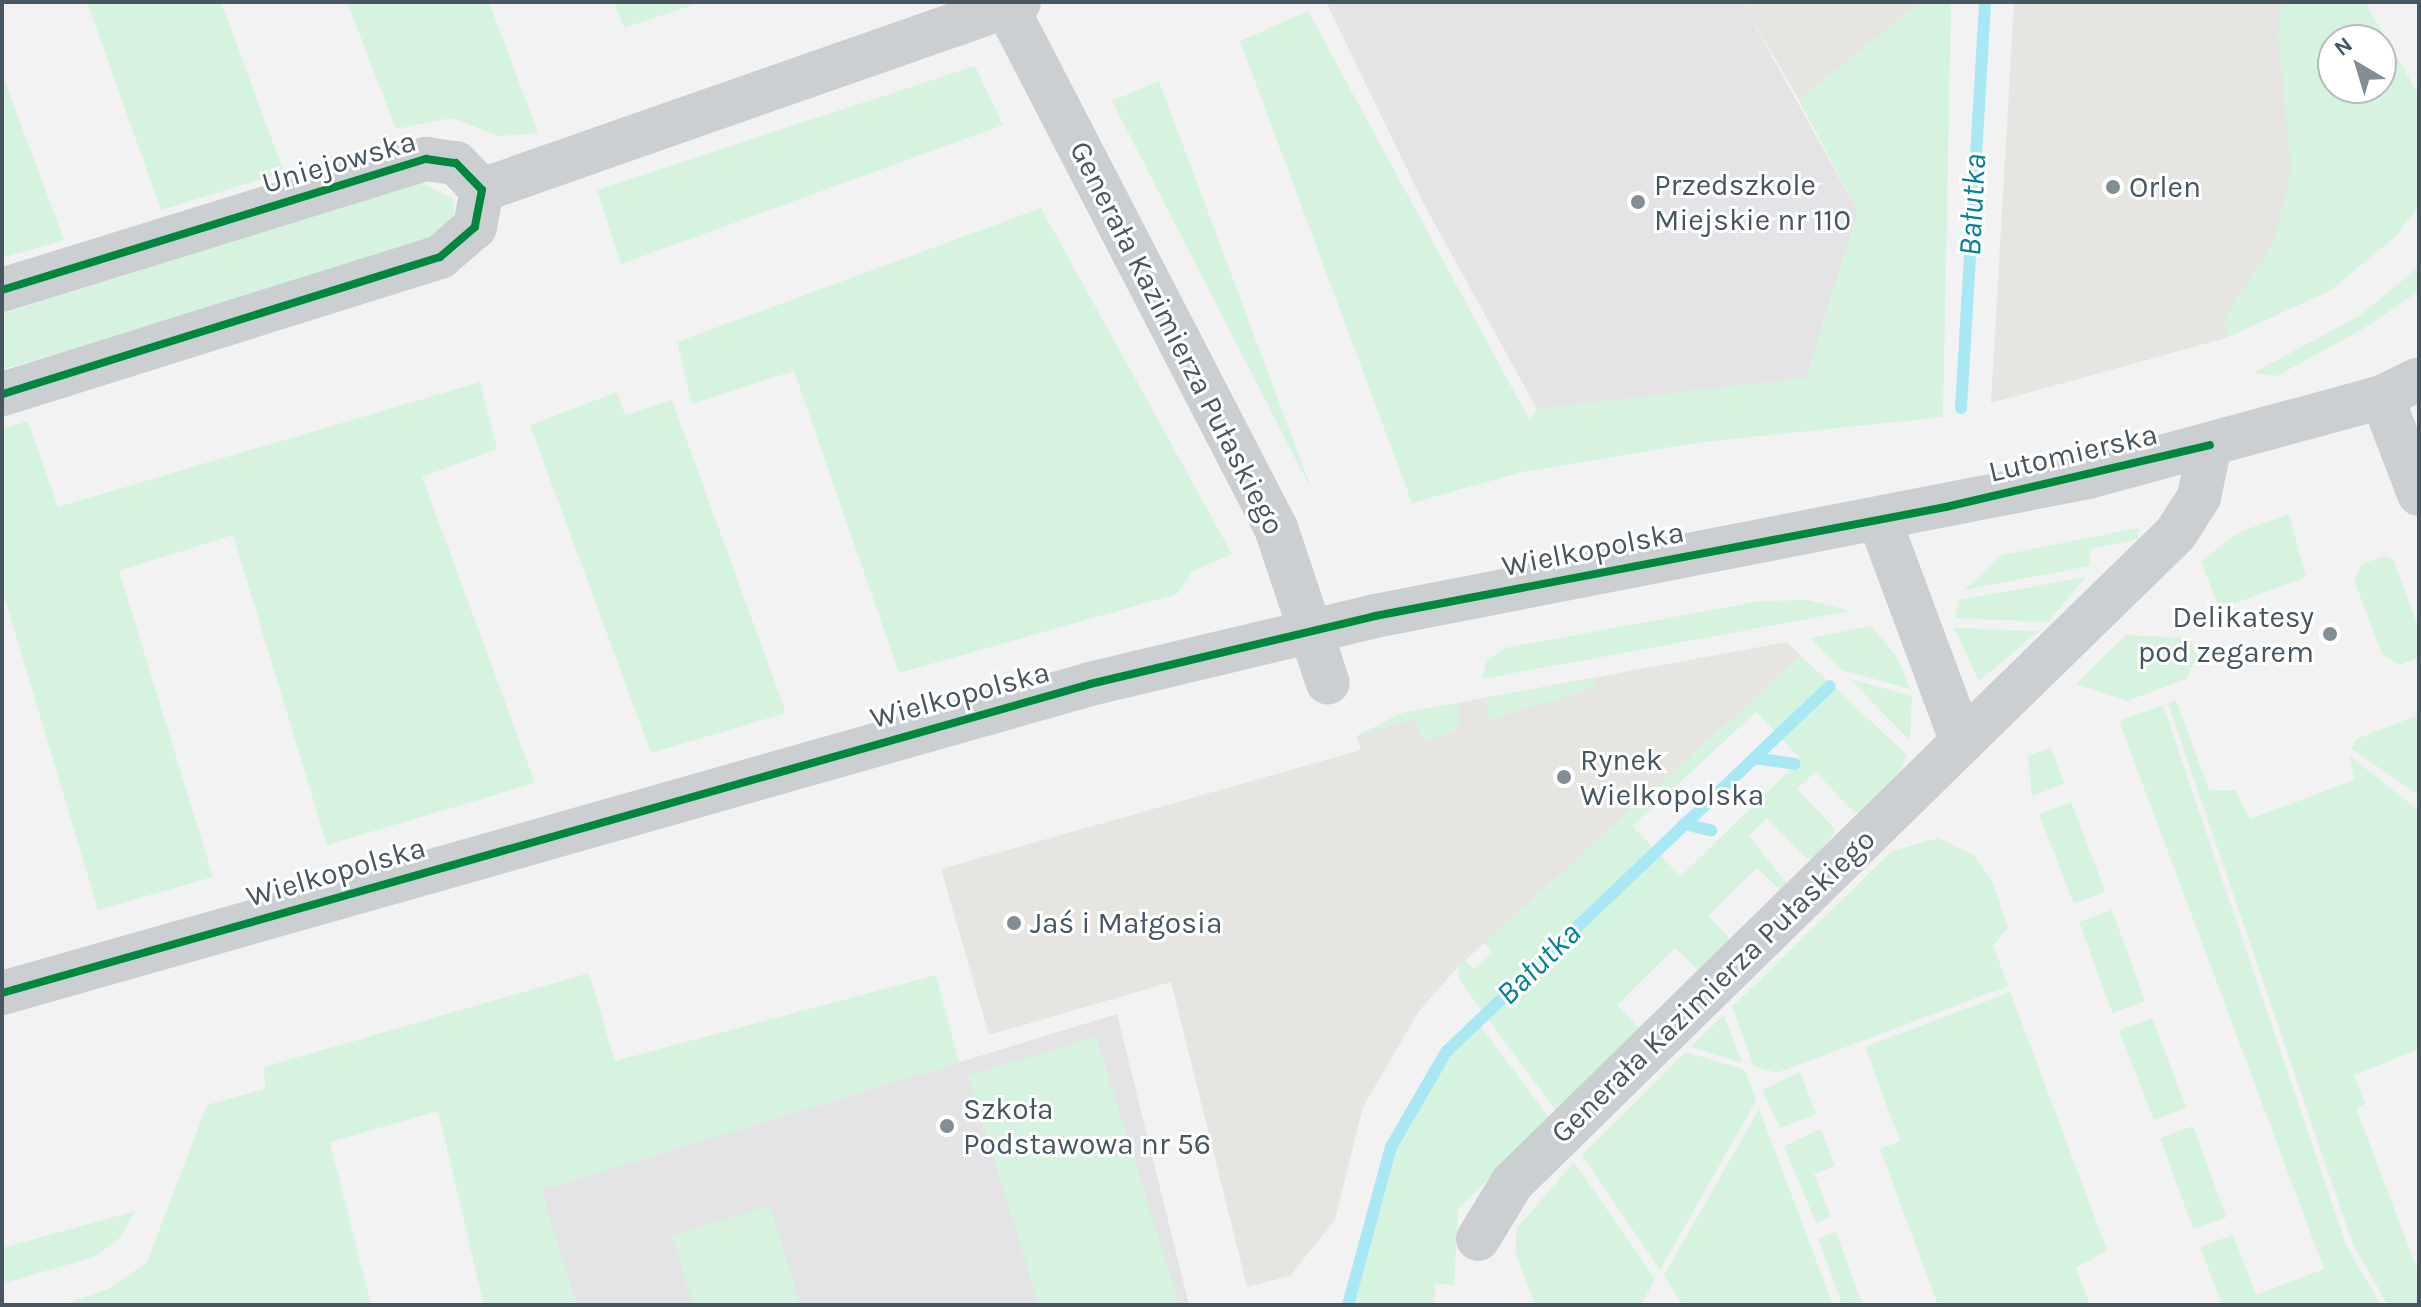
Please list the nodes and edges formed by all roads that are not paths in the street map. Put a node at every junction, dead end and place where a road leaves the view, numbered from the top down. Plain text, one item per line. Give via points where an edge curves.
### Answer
1 (1010, 4) edge
2 (482, 190) junction
3 (2, 290) edge
4 (2419, 348) edge
5 (2407, 390) edge
6 (2, 394) edge
7 (2210, 445) junction
8 (2419, 494) edge
9 (1946, 507) joint
10 (1879, 519) junction
11 (1312, 630) junction
12 (1328, 683) dead end
13 (1962, 742) junction
14 (2, 993) edge
15 (1478, 1239) dead end

1 - 2 street
1 - 11 street, Generała Kazimierza Pułaskiego via 1276,528
2 - 3 street, Uniejowska via 456,163 414,162
2 - 6 street via 471,234 440,257
4 - 5 street
5 - 7 street, Lutomierska
5 - 8 street
7 - 9 street, Lutomierska
7 - 13 street, Generała Kazimierza Pułaskiego via 2199,497 2176,533
9 - 10 street, Wielkopolska
10 - 11 street, Wielkopolska
10 - 13 street
11 - 12 street, Generała Kazimierza Pułaskiego
11 - 14 street, Wielkopolska via 869,745
13 - 15 street, Generała Kazimierza Pułaskiego via 1512,1183

